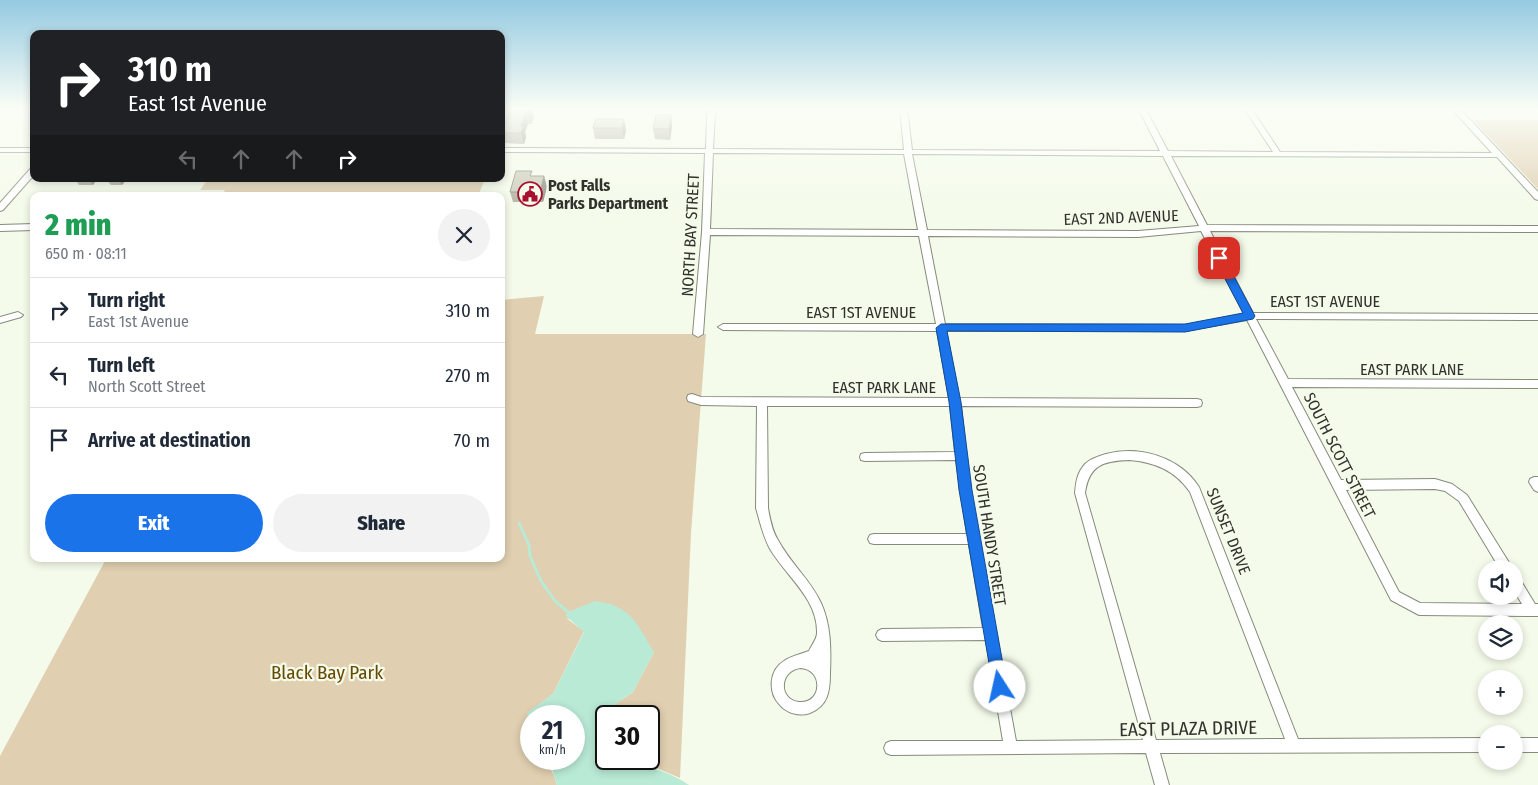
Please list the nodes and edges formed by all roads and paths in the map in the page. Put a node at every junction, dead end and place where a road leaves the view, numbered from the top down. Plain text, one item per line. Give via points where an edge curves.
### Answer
1 (709, 145) edge
2 (907, 145) edge
3 (1161, 145) edge
4 (1272, 145) edge
5 (1489, 145) edge
6 (0, 150) edge
7 (30, 150) edge
8 (505, 150) edge
9 (709, 152) junction
10 (908, 153) junction
11 (1166, 154) junction
12 (1278, 154) junction
13 (1498, 155) junction
14 (30, 174) edge
15 (1538, 197) edge
16 (0, 208) edge
17 (30, 227) edge
18 (0, 228) edge
19 (1204, 228) junction
20 (1538, 229) edge
21 (706, 232) junction
22 (923, 233) junction
23 (18, 315) dead end
24 (1250, 316) junction
25 (1538, 317) edge
26 (0, 320) edge
27 (723, 327) dead end
28 (941, 328) junction
29 (698, 334) dead end
30 (1285, 383) junction
31 (1538, 384) edge
32 (692, 398) dead end
33 (762, 402) junction
34 (955, 402) junction
35 (1197, 403) dead end
36 (961, 456) junction
37 (865, 457) dead end
38 (1538, 482) edge
39 (1337, 485) junction
40 (1538, 487) edge
41 (874, 539) dead end
42 (974, 539) junction
43 (1501, 560) edge
44 (1523, 593) edge
45 (1534, 609) edge
46 (824, 633) junction
47 (990, 634) junction
48 (882, 635) dead end
49 (799, 661) junction
50 (824, 685) junction
51 (1294, 745) junction
52 (1478, 745) edge
53 (1523, 745) edge
54 (1538, 745) edge
55 (1151, 747) junction
56 (891, 748) dead end
57 (1012, 748) junction
58 (1162, 785) edge

1 - 9 street, NORTH BAY STREET
2 - 10 street, SOUTH HANDY STREET
3 - 11 street, SOUTH SCOTT STREET
4 - 12 street
5 - 13 street
6 - 7 street
8 - 9 street
9 - 10 street
9 - 21 street, NORTH BAY STREET
10 - 11 street
10 - 22 street, SOUTH HANDY STREET
11 - 12 street
11 - 19 street, SOUTH SCOTT STREET
12 - 13 street
13 - 15 street
14 - 16 street
17 - 18 street
19 - 20 street, EAST 2ND AVENUE
19 - 22 street, EAST 2ND AVENUE via 1138,234
19 - 24 street, SOUTH SCOTT STREET
21 - 22 street, EAST 2ND AVENUE
21 - 29 street, NORTH BAY STREET
22 - 28 street, SOUTH HANDY STREET
23 - 26 street
24 - 25 street, EAST 1ST AVENUE
24 - 28 street, EAST 1ST AVENUE via 1185,328
24 - 30 street, SOUTH SCOTT STREET
27 - 28 street, EAST 1ST AVENUE
28 - 34 street, SOUTH HANDY STREET
30 - 31 street, EAST PARK LANE
30 - 39 street, SOUTH SCOTT STREET
32 - 33 street, EAST PARK LANE
33 - 34 street, EAST PARK LANE
33 - 46 street via 761,500 766,523 776,547 816,605
34 - 35 street, EAST PARK LANE
34 - 36 street, SOUTH HANDY STREET
36 - 37 street
36 - 42 street, SOUTH HANDY STREET
38 - 40 street via 1534,482
39 - 43 street via 1436,484 1448,488 1463,498
39 - 45 street, SOUTH SCOTT STREET via 1395,596 1419,609
41 - 42 street
42 - 47 street, SOUTH HANDY STREET
44 - 45 street
46 - 49 street via 814,655
46 - 50 street
47 - 48 street
47 - 57 street, SOUTH HANDY STREET
49 - 50 street via 813,665 823,677
49 - 50 street via 785,667 777,680 784,701 791,706 806,707 819,699
51 - 52 street, EAST PLAZA DRIVE
51 - 55 street, EAST PLAZA DRIVE
51 - 55 street, SUNSET DRIVE via 1195,490 1176,470 1158,460 1140,456 1109,457 1084,472 1080,493
53 - 54 street
55 - 57 street, EAST PLAZA DRIVE
55 - 58 street, SUNSET DRIVE
56 - 57 street, EAST PLAZA DRIVE

